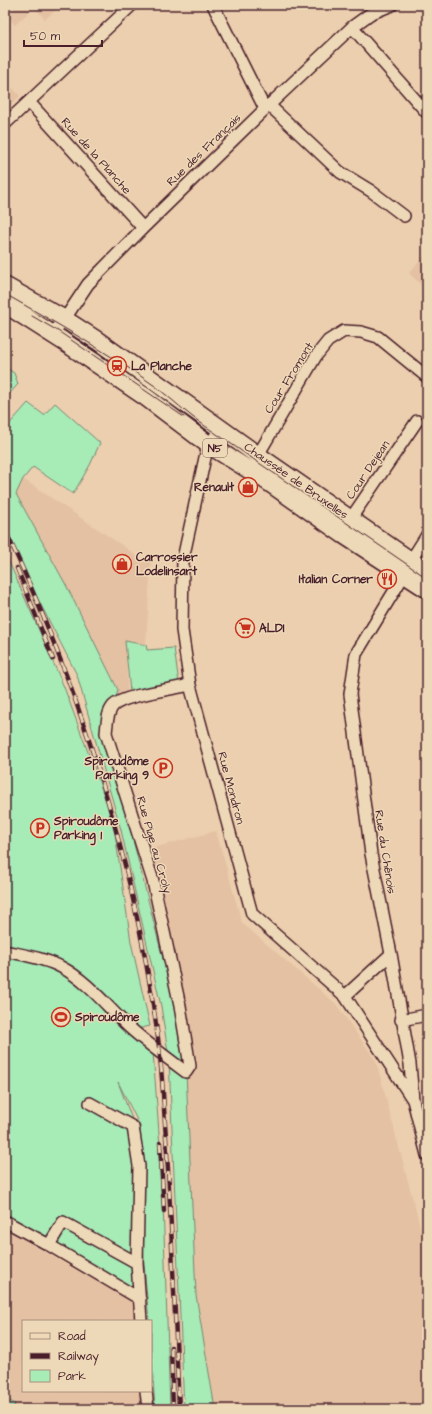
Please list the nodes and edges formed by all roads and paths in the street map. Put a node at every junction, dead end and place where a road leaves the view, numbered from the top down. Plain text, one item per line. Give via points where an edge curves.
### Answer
1 (132, 5) edge
2 (212, 5) edge
3 (392, 5) edge
4 (352, 28) junction
5 (29, 102) junction
6 (267, 107) junction
7 (427, 113) edge
8 (5, 124) edge
9 (404, 216) dead end
10 (143, 228) junction
11 (5, 286) edge
12 (5, 304) edge
13 (64, 319) junction
14 (52, 334) junction
15 (427, 377) edge
16 (416, 421) dead end
17 (221, 428) junction
18 (209, 445) junction
19 (258, 455) junction
20 (346, 526) junction
21 (427, 535) edge
22 (408, 567) junction
23 (427, 572) edge
24 (427, 589) edge
25 (190, 686) junction
26 (5, 951) edge
27 (391, 954) junction
28 (344, 996) junction
29 (427, 1015) edge
30 (402, 1020) junction
31 (413, 1100) junction
32 (90, 1103) dead end
33 (427, 1155) edge
34 (5, 1221) edge
35 (50, 1245) junction
36 (137, 1264) junction
37 (140, 1299) junction
38 (141, 1320) edge
39 (146, 1392) edge
40 (148, 1409) edge

1 - 5 street
2 - 6 street
3 - 4 street, Rue des Français via 370,14
4 - 6 street, Rue des Français
4 - 7 street
5 - 8 street
5 - 10 street, Rue de la Planche
6 - 9 street via 340,172
6 - 10 street, Rue des Français
10 - 13 street, Rue des Français via 88,284
11 - 13 main road, Chaussée de Bruxelles / N5
12 - 14 main road, Chaussée de Bruxelles / N5
13 - 14 street, Rue des Français
13 - 17 main road, Chaussée de Bruxelles / N5
14 - 18 main road, Chaussée de Bruxelles / N5 via 147,398
15 - 19 street, Cour Fromont via 378,337 344,330 328,341 316,356
16 - 20 street, Cour Dejean
17 - 18 street, Rue Mondron
17 - 19 main road, Chaussée de Bruxelles / N5
18 - 20 main road, Chaussée de Bruxelles / N5
18 - 25 street, Rue Mondron via 183,559 182,630
19 - 20 main road, Chaussée de Bruxelles / N5
20 - 22 main road, Chaussée de Bruxelles / N5
21 - 22 street, Rue du Chênois
22 - 23 main road, Chaussée de Bruxelles / N5
22 - 24 main road, Chaussée de Bruxelles / N5
22 - 27 street, Rue du Chênois via 356,654 350,694 371,854
25 - 26 street, Rue Pige au Croly via 128,698 113,706 107,718 106,732 153,881 180,1006 190,1066 186,1072 144,1040 71,973 48,962
25 - 28 street, Rue Mondron via 252,914
27 - 28 street
27 - 30 street, Rue du Chênois
28 - 31 street, Rue Mondron
29 - 30 street
30 - 31 street, Rue du Chênois
31 - 33 street, Rue du Chênois
32 - 36 street via 133,1127 139,1166
34 - 35 street
35 - 36 street via 63,1222
35 - 37 street
36 - 37 street
37 - 38 street
39 - 40 street

